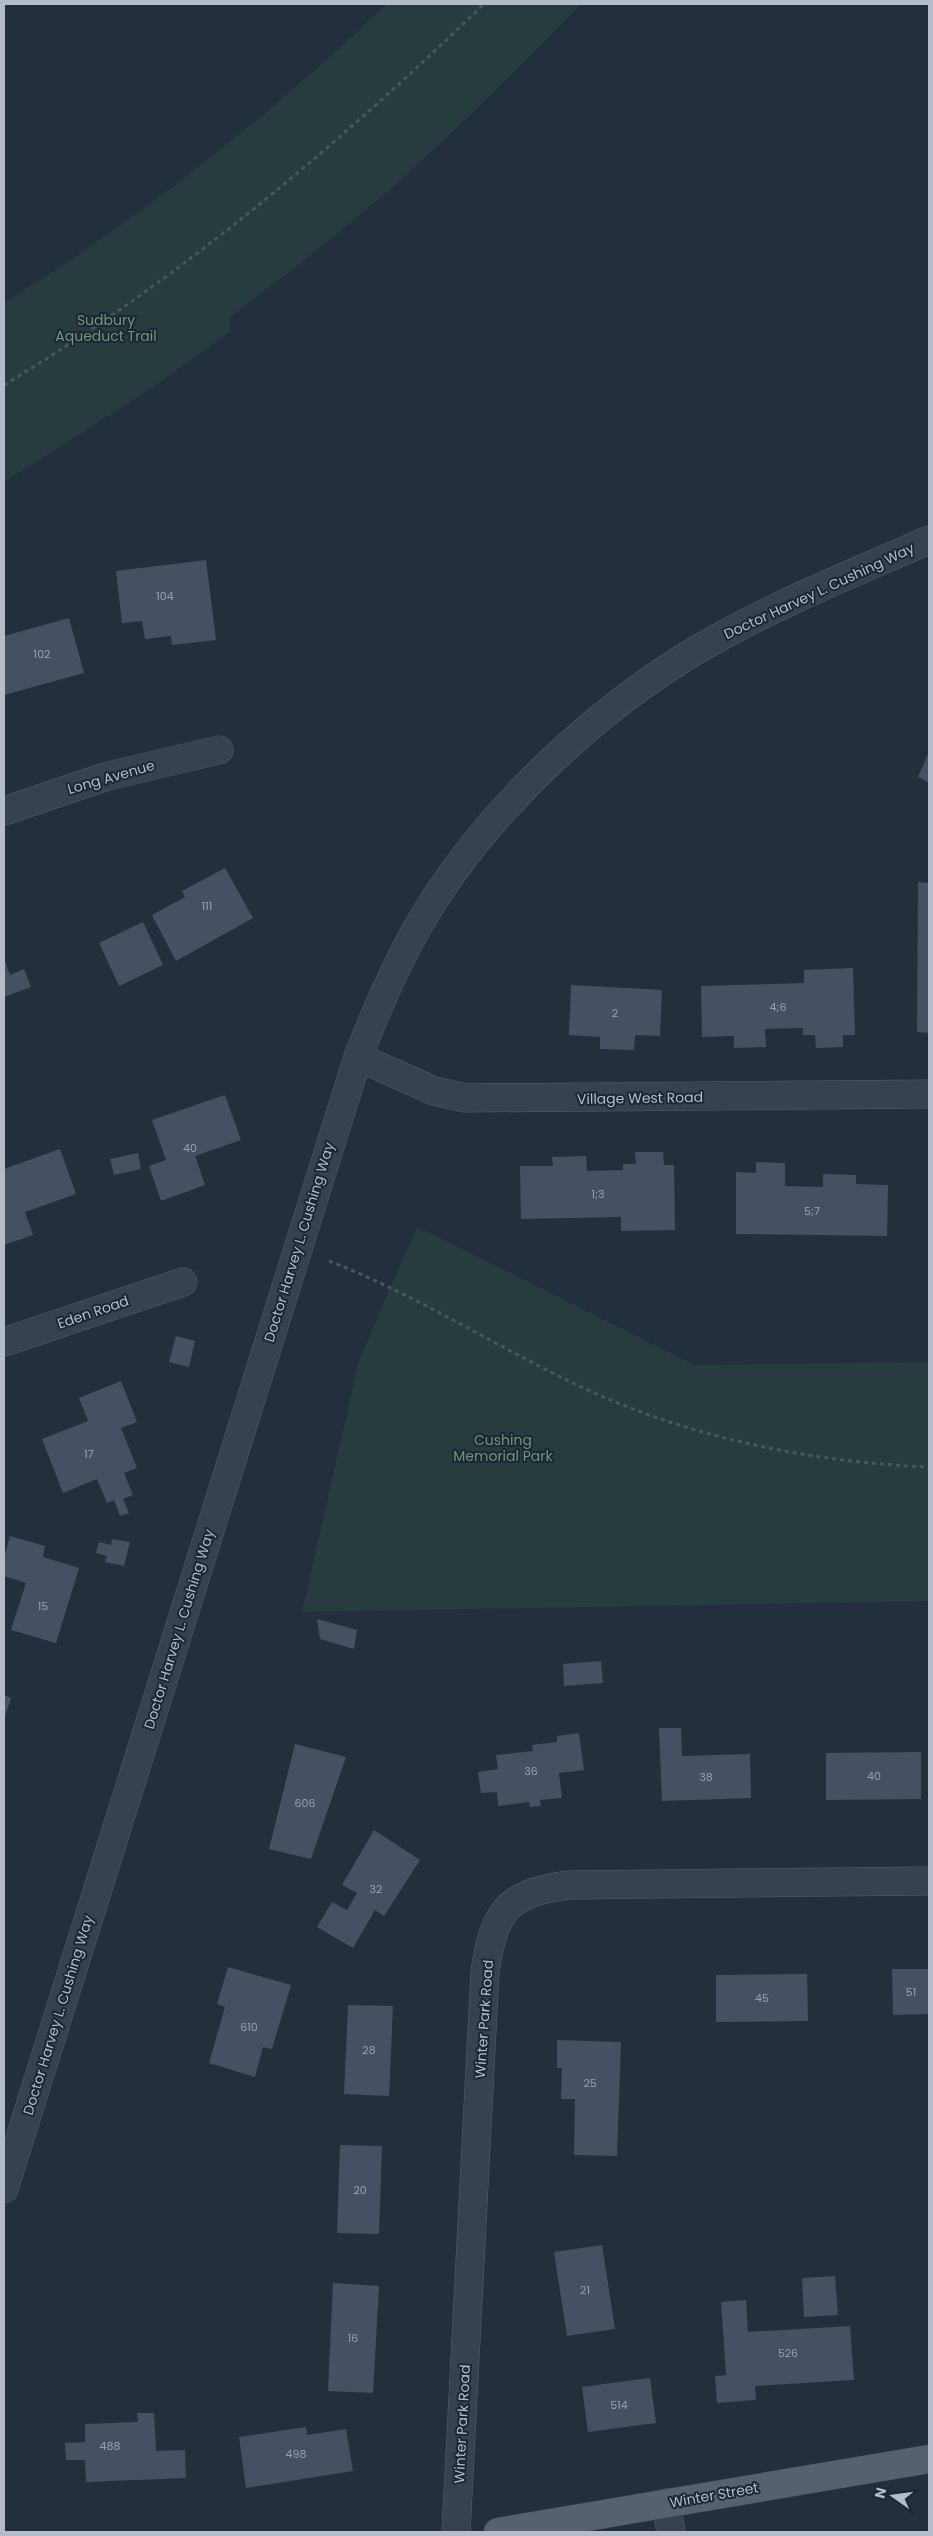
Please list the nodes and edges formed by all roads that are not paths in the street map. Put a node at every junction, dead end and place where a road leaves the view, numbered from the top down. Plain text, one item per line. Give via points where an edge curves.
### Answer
1 (929, 540) edge
2 (219, 750) dead end
3 (4, 810) edge
4 (358, 1057) junction
5 (929, 1094) edge
6 (183, 1282) dead end
7 (4, 1342) edge
8 (929, 1881) edge
9 (4, 2189) edge
10 (929, 2459) edge
11 (666, 2503) junction
12 (456, 2532) edge
13 (498, 2532) edge
14 (671, 2532) edge

1 - 4 street, Doctor Harvey L. Cushing Way via 725,634 624,698 576,738 533,779 456,868 417,928 385,991
2 - 3 street, Long Avenue via 108,776
4 - 5 street, Village West Road via 434,1091 472,1099
4 - 9 street, Doctor Harvey L. Cushing Way
6 - 7 street, Eden Road
8 - 12 street, Winter Park Road via 570,1885 525,1894 509,1906 497,1925 485,1972
10 - 11 main road, Winter Street
11 - 13 main road, Winter Street
11 - 14 street

